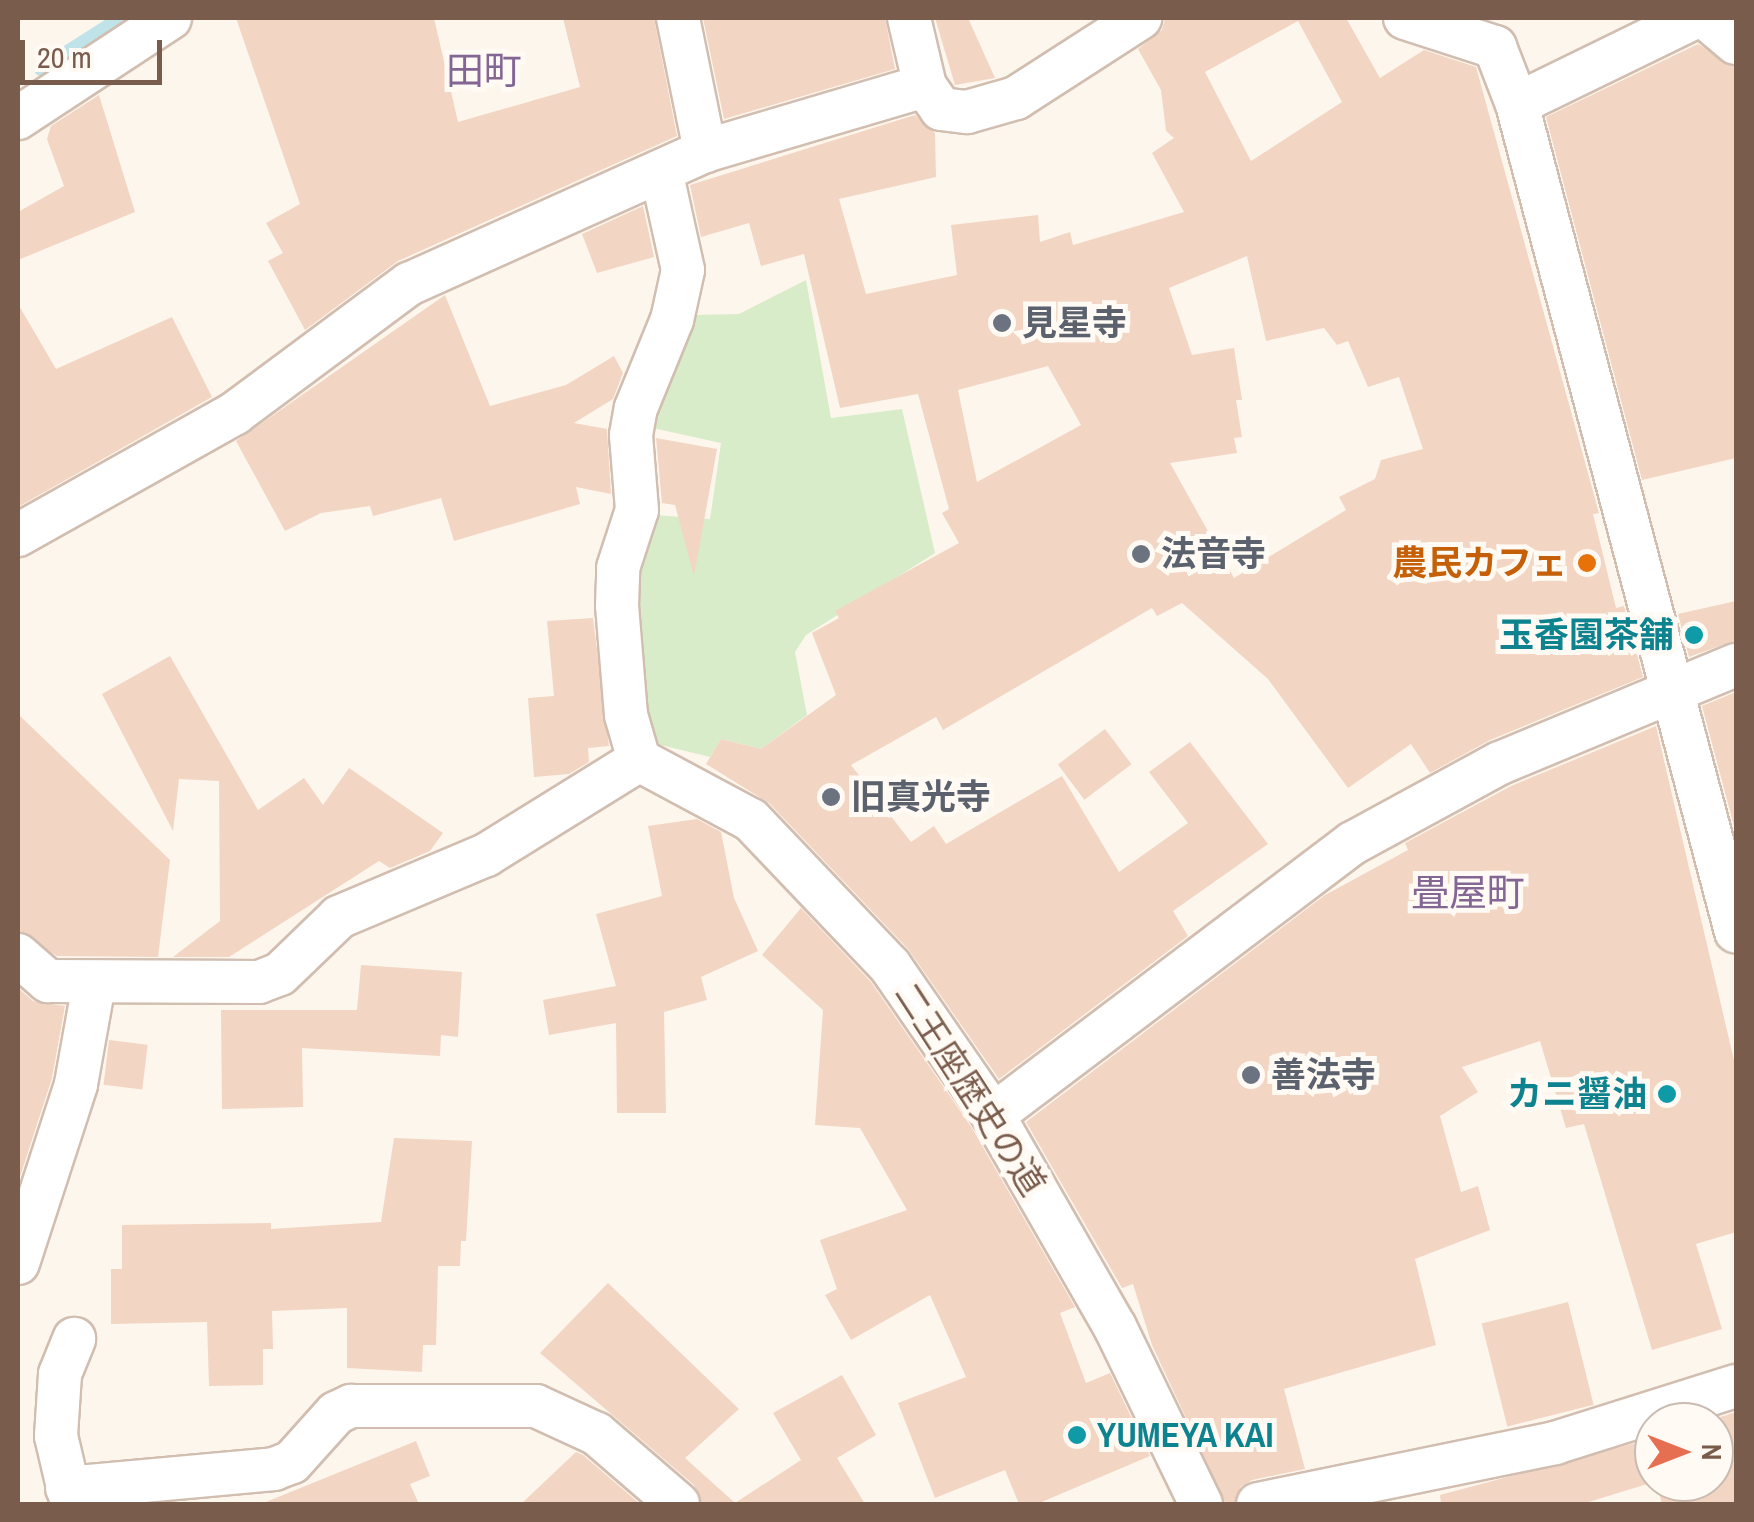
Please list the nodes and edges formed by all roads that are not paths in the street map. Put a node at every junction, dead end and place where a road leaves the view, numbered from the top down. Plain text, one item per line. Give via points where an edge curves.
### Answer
1 (170, 18) edge
2 (678, 18) edge
3 (910, 18) edge
4 (1140, 18) edge
5 (1405, 18) edge
6 (1693, 18) edge
7 (1706, 18) edge
8 (1736, 43) edge
9 (925, 86) junction
10 (1517, 104) junction
11 (18, 118) edge
12 (705, 151) junction
13 (661, 171) junction
14 (18, 535) edge
15 (1736, 665) edge
16 (1676, 693) junction
17 (639, 760) junction
18 (1736, 932) edge
19 (18, 955) edge
20 (94, 984) junction
21 (993, 1115) junction
22 (18, 1263) edge
23 (74, 1339) dead end
24 (1736, 1386) edge
25 (69, 1496) edge
26 (678, 1504) edge
27 (1201, 1504) edge
28 (1258, 1504) edge

1 - 11 street
2 - 12 street
3 - 9 street
4 - 9 street via 994,107 941,109
5 - 10 street via 1495,46
6 - 10 street
7 - 8 street
9 - 12 street
10 - 16 street
12 - 13 street
13 - 14 street via 409,284 235,414
13 - 17 street via 683,270 672,320 636,408 631,435 637,510 618,568 626,716
15 - 16 street
16 - 18 street
16 - 21 street via 1500,763 1353,842
17 - 20 street via 486,854 339,917 280,974 260,982
17 - 21 street, 二王座歴史の道 via 738,810 833,900 902,982
19 - 20 street via 48,981
20 - 22 street via 76,1084
21 - 27 street, 二王座歴史の道 via 1115,1327
23 - 25 street via 57,1390 56,1436
24 - 28 street via 1555,1442
25 - 26 street via 274,1469 292,1462 336,1414 352,1406 518,1405 579,1422

